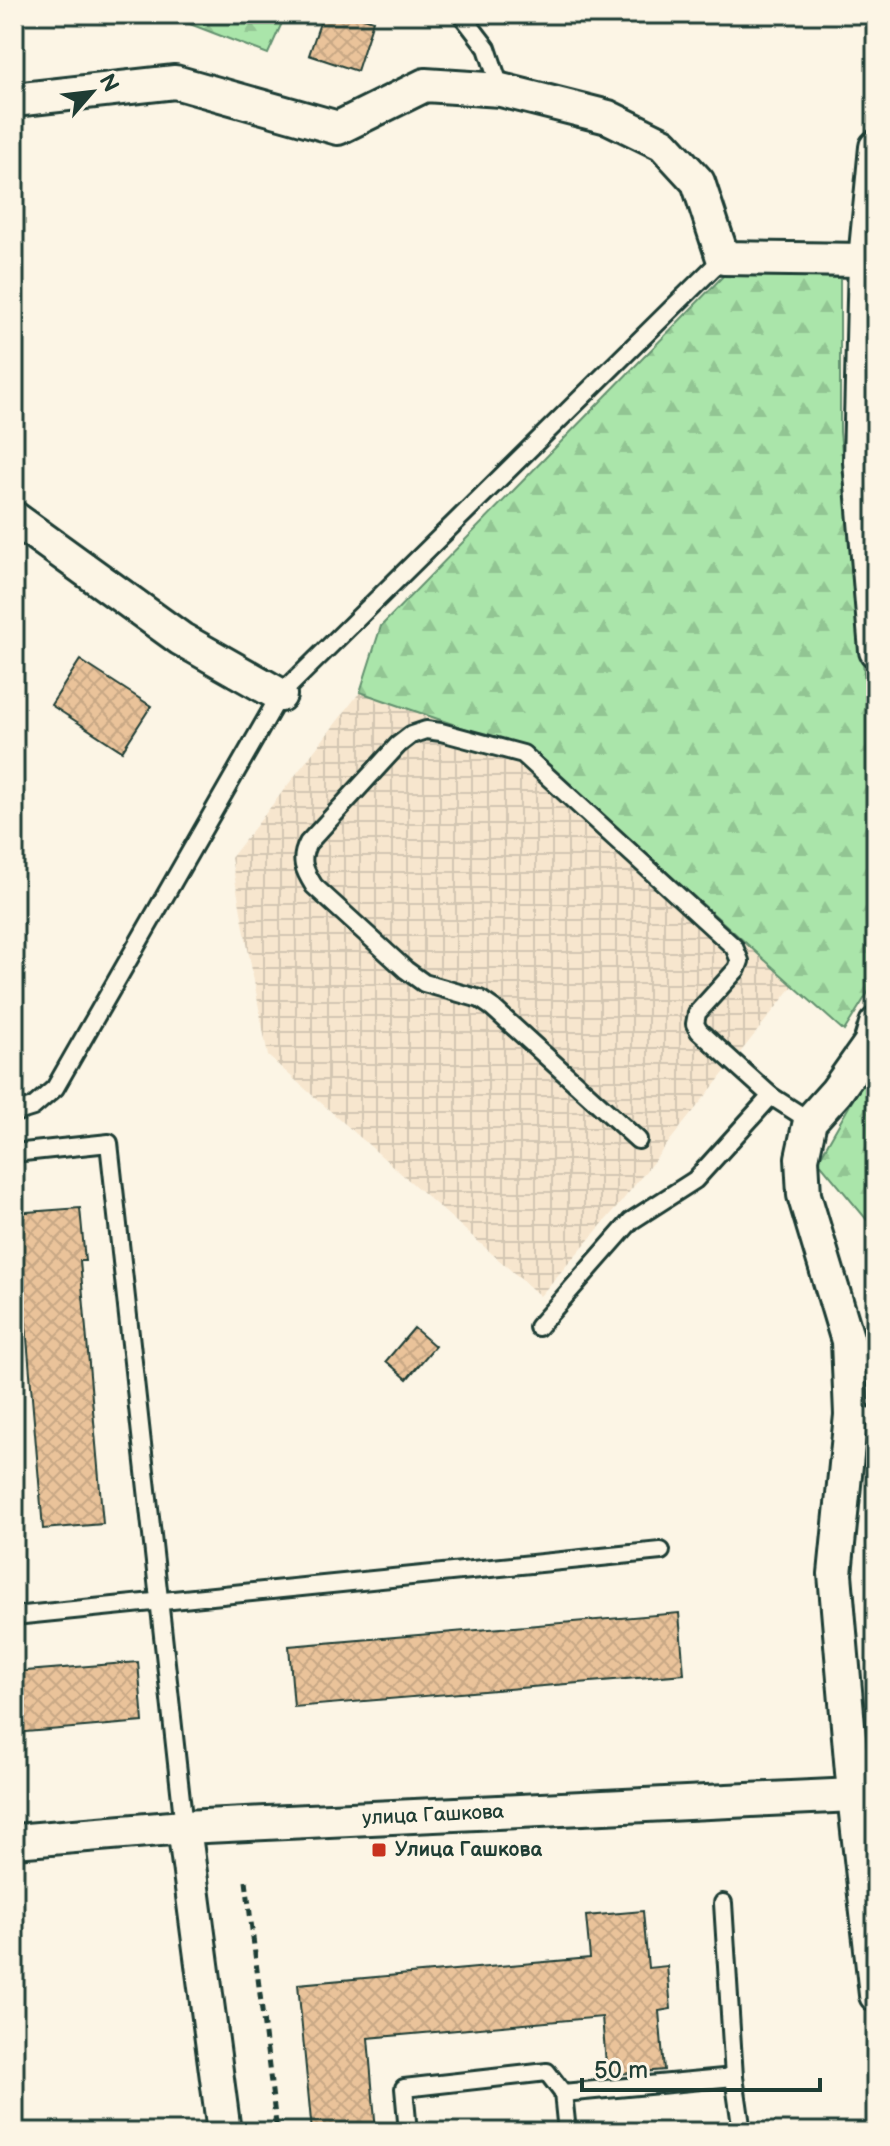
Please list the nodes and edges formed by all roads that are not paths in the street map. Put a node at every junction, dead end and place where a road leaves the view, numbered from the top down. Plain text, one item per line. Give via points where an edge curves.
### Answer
1 (461, 14) edge
2 (501, 90) junction
3 (14, 100) edge
4 (876, 147) edge
5 (723, 258) junction
6 (865, 260) junction
7 (14, 518) edge
8 (876, 651) edge
9 (280, 695) junction
10 (876, 1024) edge
11 (771, 1096) junction
12 (14, 1113) edge
13 (810, 1121) junction
14 (638, 1140) dead end
15 (14, 1153) edge
16 (538, 1327) dead end
17 (864, 1416) edge
18 (661, 1551) dead end
19 (159, 1601) junction
20 (14, 1616) edge
21 (865, 1794) edge
22 (184, 1827) junction
23 (14, 1841) edge
24 (723, 1903) dead end
25 (876, 1995) edge
26 (734, 2077) junction
27 (563, 2093) junction
28 (224, 2132) edge
29 (408, 2132) edge
30 (567, 2132) edge
31 (742, 2132) edge

1 - 2 lane via 487,48
2 - 3 street via 425,85 338,128 175,82
2 - 5 street via 608,117 663,144 698,182
4 - 6 street
5 - 6 street
5 - 9 lane
6 - 8 street via 860,462
7 - 9 street via 181,639
9 - 12 lane via 55,1088 33,1107
10 - 13 street via 870,1044
11 - 13 lane
11 - 14 lane via 695,1024 697,1013 737,969 740,961 734,947 523,754 441,732 411,735 308,843 302,854 304,869 314,886 406,970 424,983 480,999 493,1008
11 - 16 lane via 695,1180 631,1221
13 - 17 street via 802,1158 804,1195 848,1341
15 - 19 lane via 109,1143
17 - 21 street via 835,1574
18 - 19 lane
19 - 20 lane
19 - 22 lane
21 - 22 street, улица Гашкова
21 - 25 street
22 - 23 street, улица Гашкова
22 - 28 street
24 - 26 lane
26 - 27 lane
26 - 31 lane
27 - 29 lane via 547,2072 404,2088
27 - 30 lane

